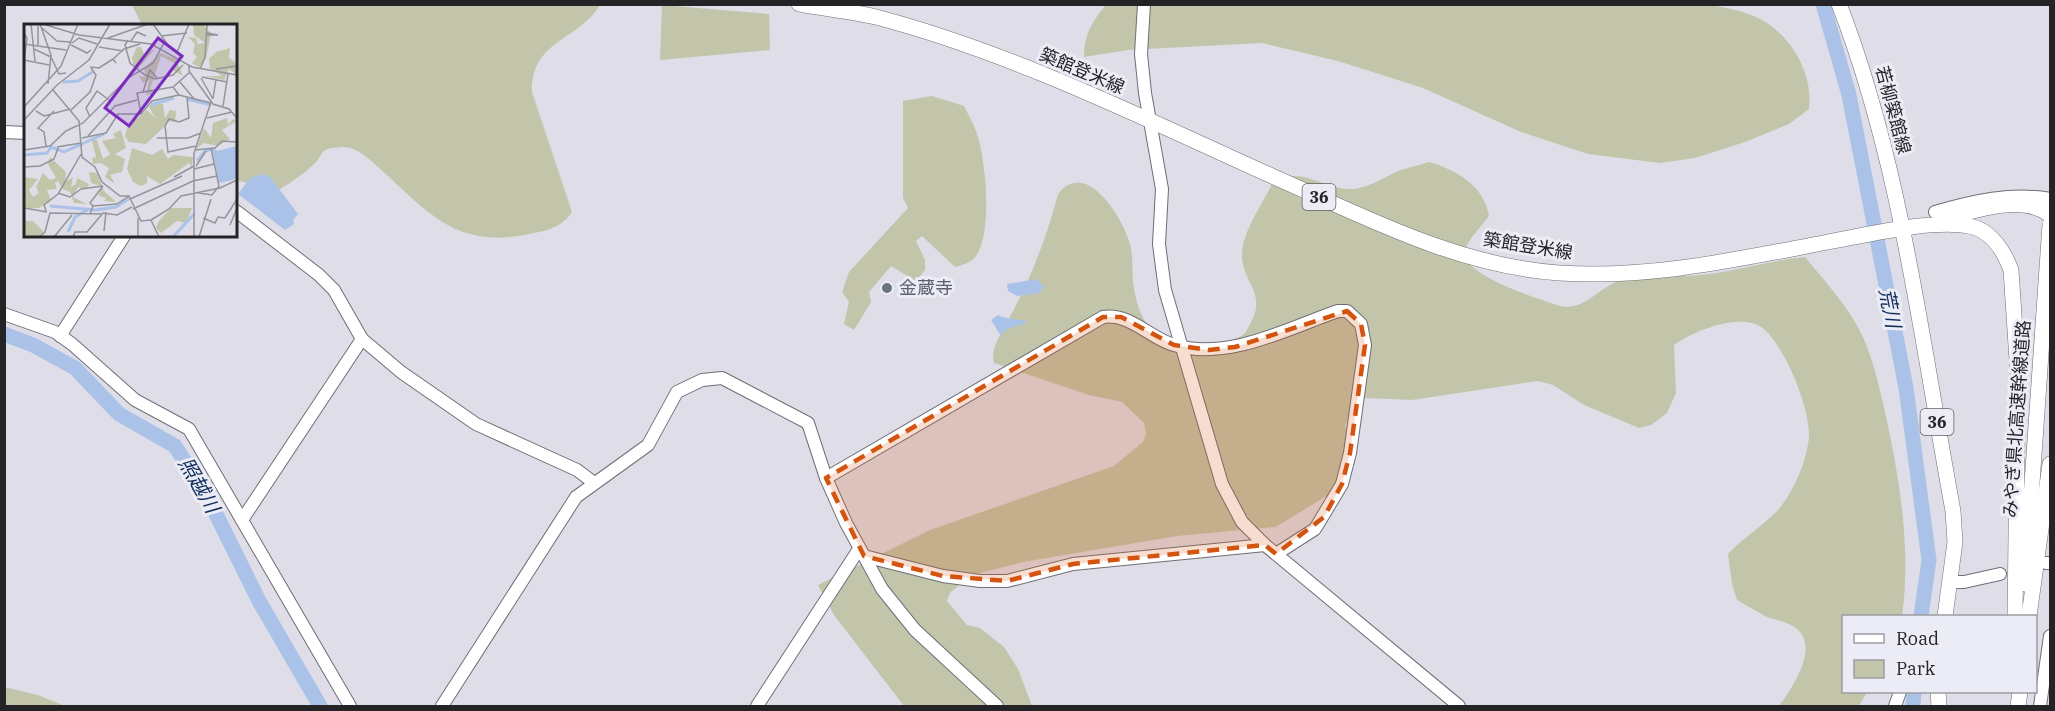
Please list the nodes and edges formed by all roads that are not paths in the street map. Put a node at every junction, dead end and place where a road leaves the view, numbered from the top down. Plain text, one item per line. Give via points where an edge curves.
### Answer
1 (800, 4) edge
2 (1144, 4) edge
3 (1839, 4) edge
4 (1150, 121) junction
5 (4, 132) edge
6 (24, 133) edge
7 (2050, 199) edge
8 (237, 212) edge
9 (1935, 212) dead end
10 (2050, 215) edge
11 (2050, 225) edge
12 (1918, 226) junction
13 (1895, 229) junction
14 (2050, 233) edge
15 (123, 237) edge
16 (4, 314) edge
17 (60, 336) junction
18 (362, 339) junction
19 (1179, 346) junction
20 (2050, 464) edge
21 (826, 478) junction
22 (593, 482) junction
23 (242, 520) junction
24 (1264, 545) junction
25 (862, 553) junction
26 (1276, 554) junction
27 (2000, 574) dead end
28 (1951, 582) junction
29 (1945, 615) edge
30 (2015, 615) edge
31 (2022, 615) edge
32 (2029, 615) edge
33 (2050, 636) edge
34 (350, 706) edge
35 (442, 706) edge
36 (757, 706) edge
37 (997, 706) edge
38 (1459, 706) edge
39 (2040, 706) edge

1 - 4 main road, 築館登米線 / 36 via 873,16 936,35
2 - 4 street via 1141,54
3 - 13 main road, 若柳築館線 via 1875,113
4 - 13 main road, 築館登米線 / 36 via 1383,225 1510,267 1556,273 1645,273 1701,267
4 - 19 street via 1162,189 1161,269
5 - 6 street
7 - 9 street via 2013,196
8 - 18 street via 334,290
10 - 12 main road via 2037,207 2009,206
11 - 14 main road, みやぎ県北高速幹線道路
12 - 13 main road, 築館登米線
12 - 30 main road via 1968,225 1983,231 2006,256 2011,270 2019,375
13 - 28 main road, 36 via 1953,511
14 - 31 main road, みやぎ県北高速幹線道路
15 - 17 street
16 - 17 street
17 - 23 street via 135,400 189,429
18 - 22 street via 401,372 476,424 577,470
18 - 23 street
19 - 21 street via 1121,317 1103,317
19 - 24 street via 1227,497 1242,522
19 - 26 street via 1209,350 1235,347 1338,311 1356,317 1364,331 1353,434 1342,484 1314,529
20 - 32 main road
21 - 22 street via 812,430 803,419 722,378 714,378 677,392 648,445
21 - 25 street
22 - 35 street via 576,496
23 - 34 street
24 - 25 street via 1073,564 1007,581 944,576
24 - 26 street
25 - 36 street
25 - 37 street via 899,613
26 - 38 street
27 - 28 street
28 - 29 main road, 36
33 - 39 street

